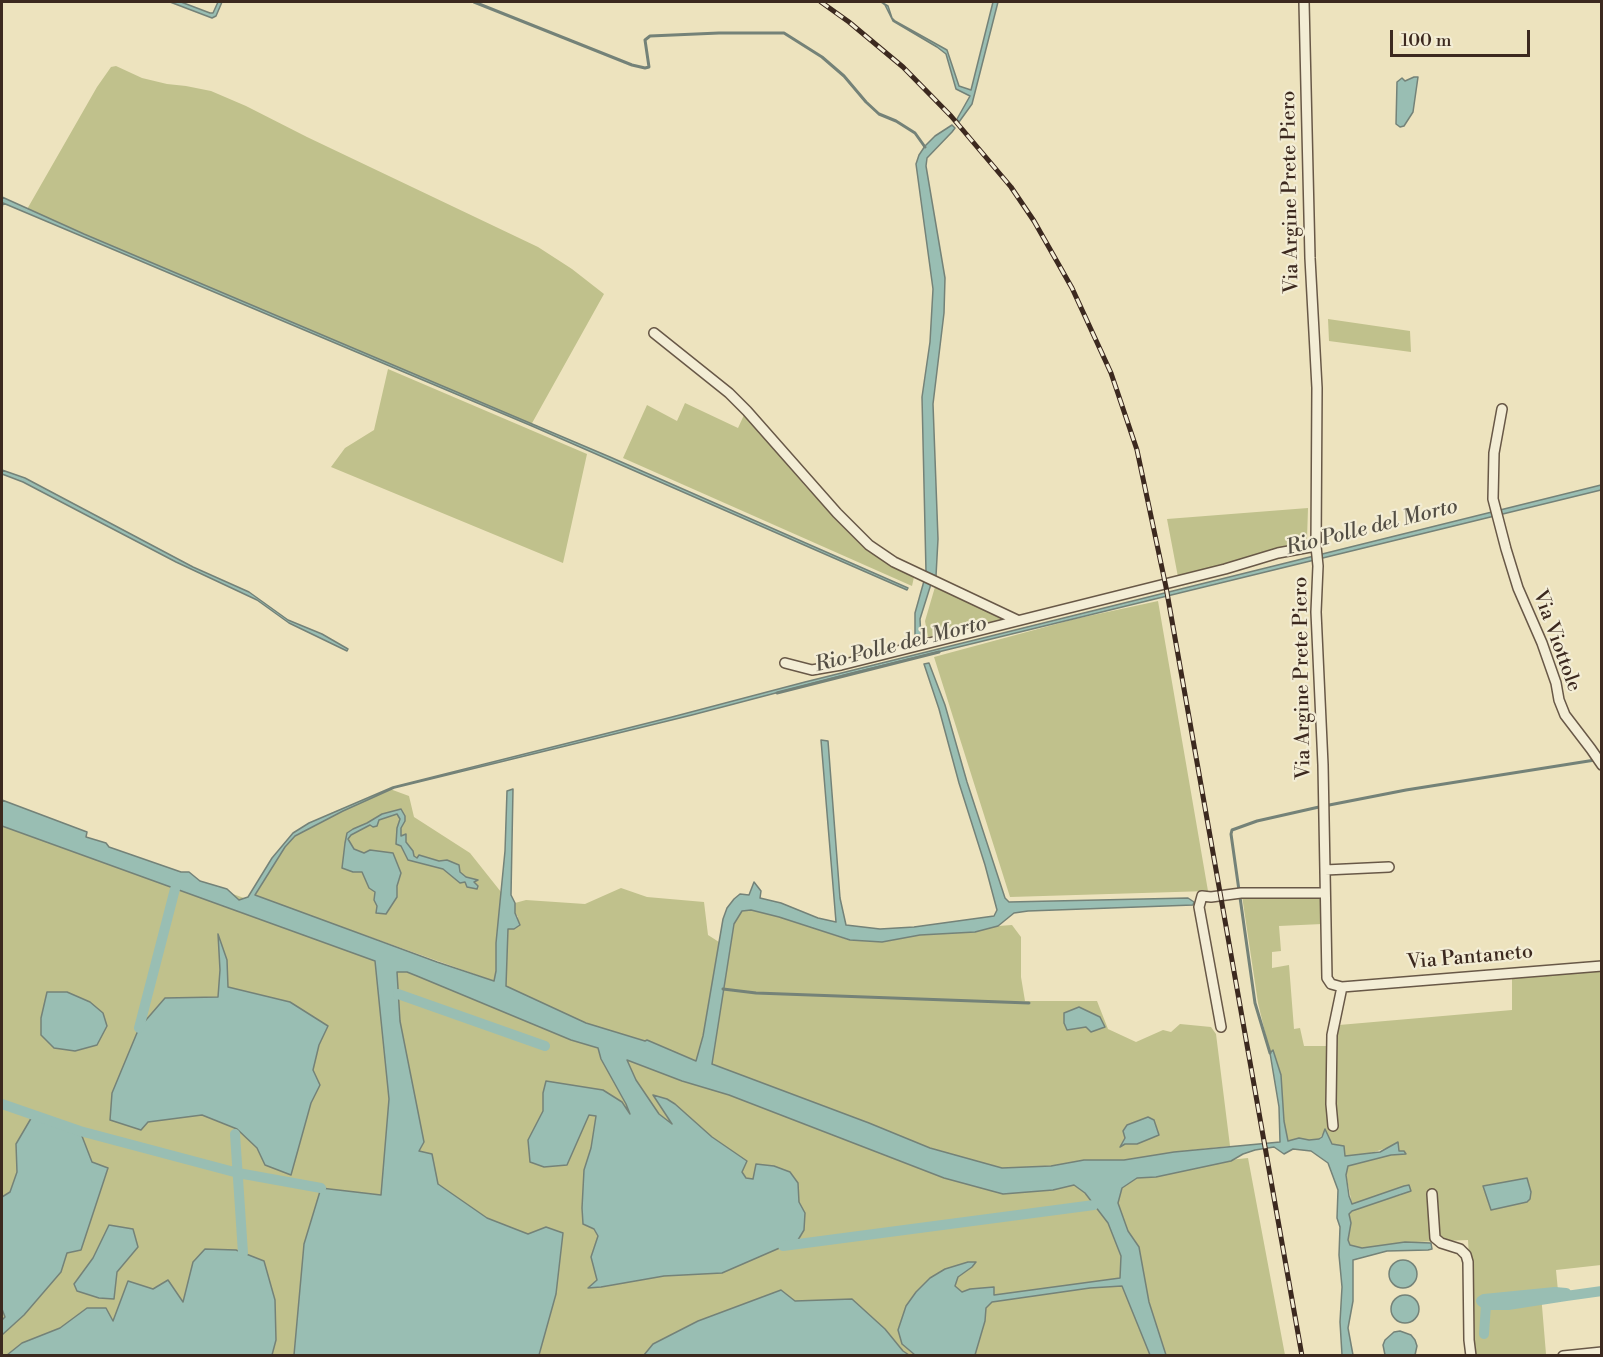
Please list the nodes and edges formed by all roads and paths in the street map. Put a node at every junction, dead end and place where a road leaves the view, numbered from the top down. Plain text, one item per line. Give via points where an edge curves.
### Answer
1 (1304, 2) edge
2 (654, 333) dead end
3 (1502, 409) dead end
4 (1317, 548) junction
5 (1017, 620) junction
6 (785, 663) dead end
7 (1602, 765) edge
8 (1389, 867) dead end
9 (1325, 870) junction
10 (1325, 893) junction
11 (1602, 966) edge
12 (1342, 987) junction
13 (1221, 1027) dead end
14 (1333, 1126) dead end
15 (1432, 1194) dead end
16 (1602, 1352) edge
17 (1471, 1356) edge
18 (1563, 1356) edge

1 - 4 street, Via Argine Prete Piero via 1317,387
2 - 5 street via 729,393 869,545 894,562
3 - 7 street, Via Viottole via 1494,453 1493,499 1515,580 1542,643 1565,715
4 - 5 street via 1278,553
4 - 9 street, Via Argine Prete Piero
5 - 6 street via 841,665 813,670
8 - 9 street
9 - 10 street, Via Argine Prete Piero
10 - 12 street, Via Argine Prete Piero via 1328,978 1331,984
10 - 13 street via 1202,896 1199,907
11 - 12 street, Via Pantaneto
12 - 14 street via 1332,1035
15 - 17 street via 1435,1238 1460,1249 1468,1262
16 - 18 street

